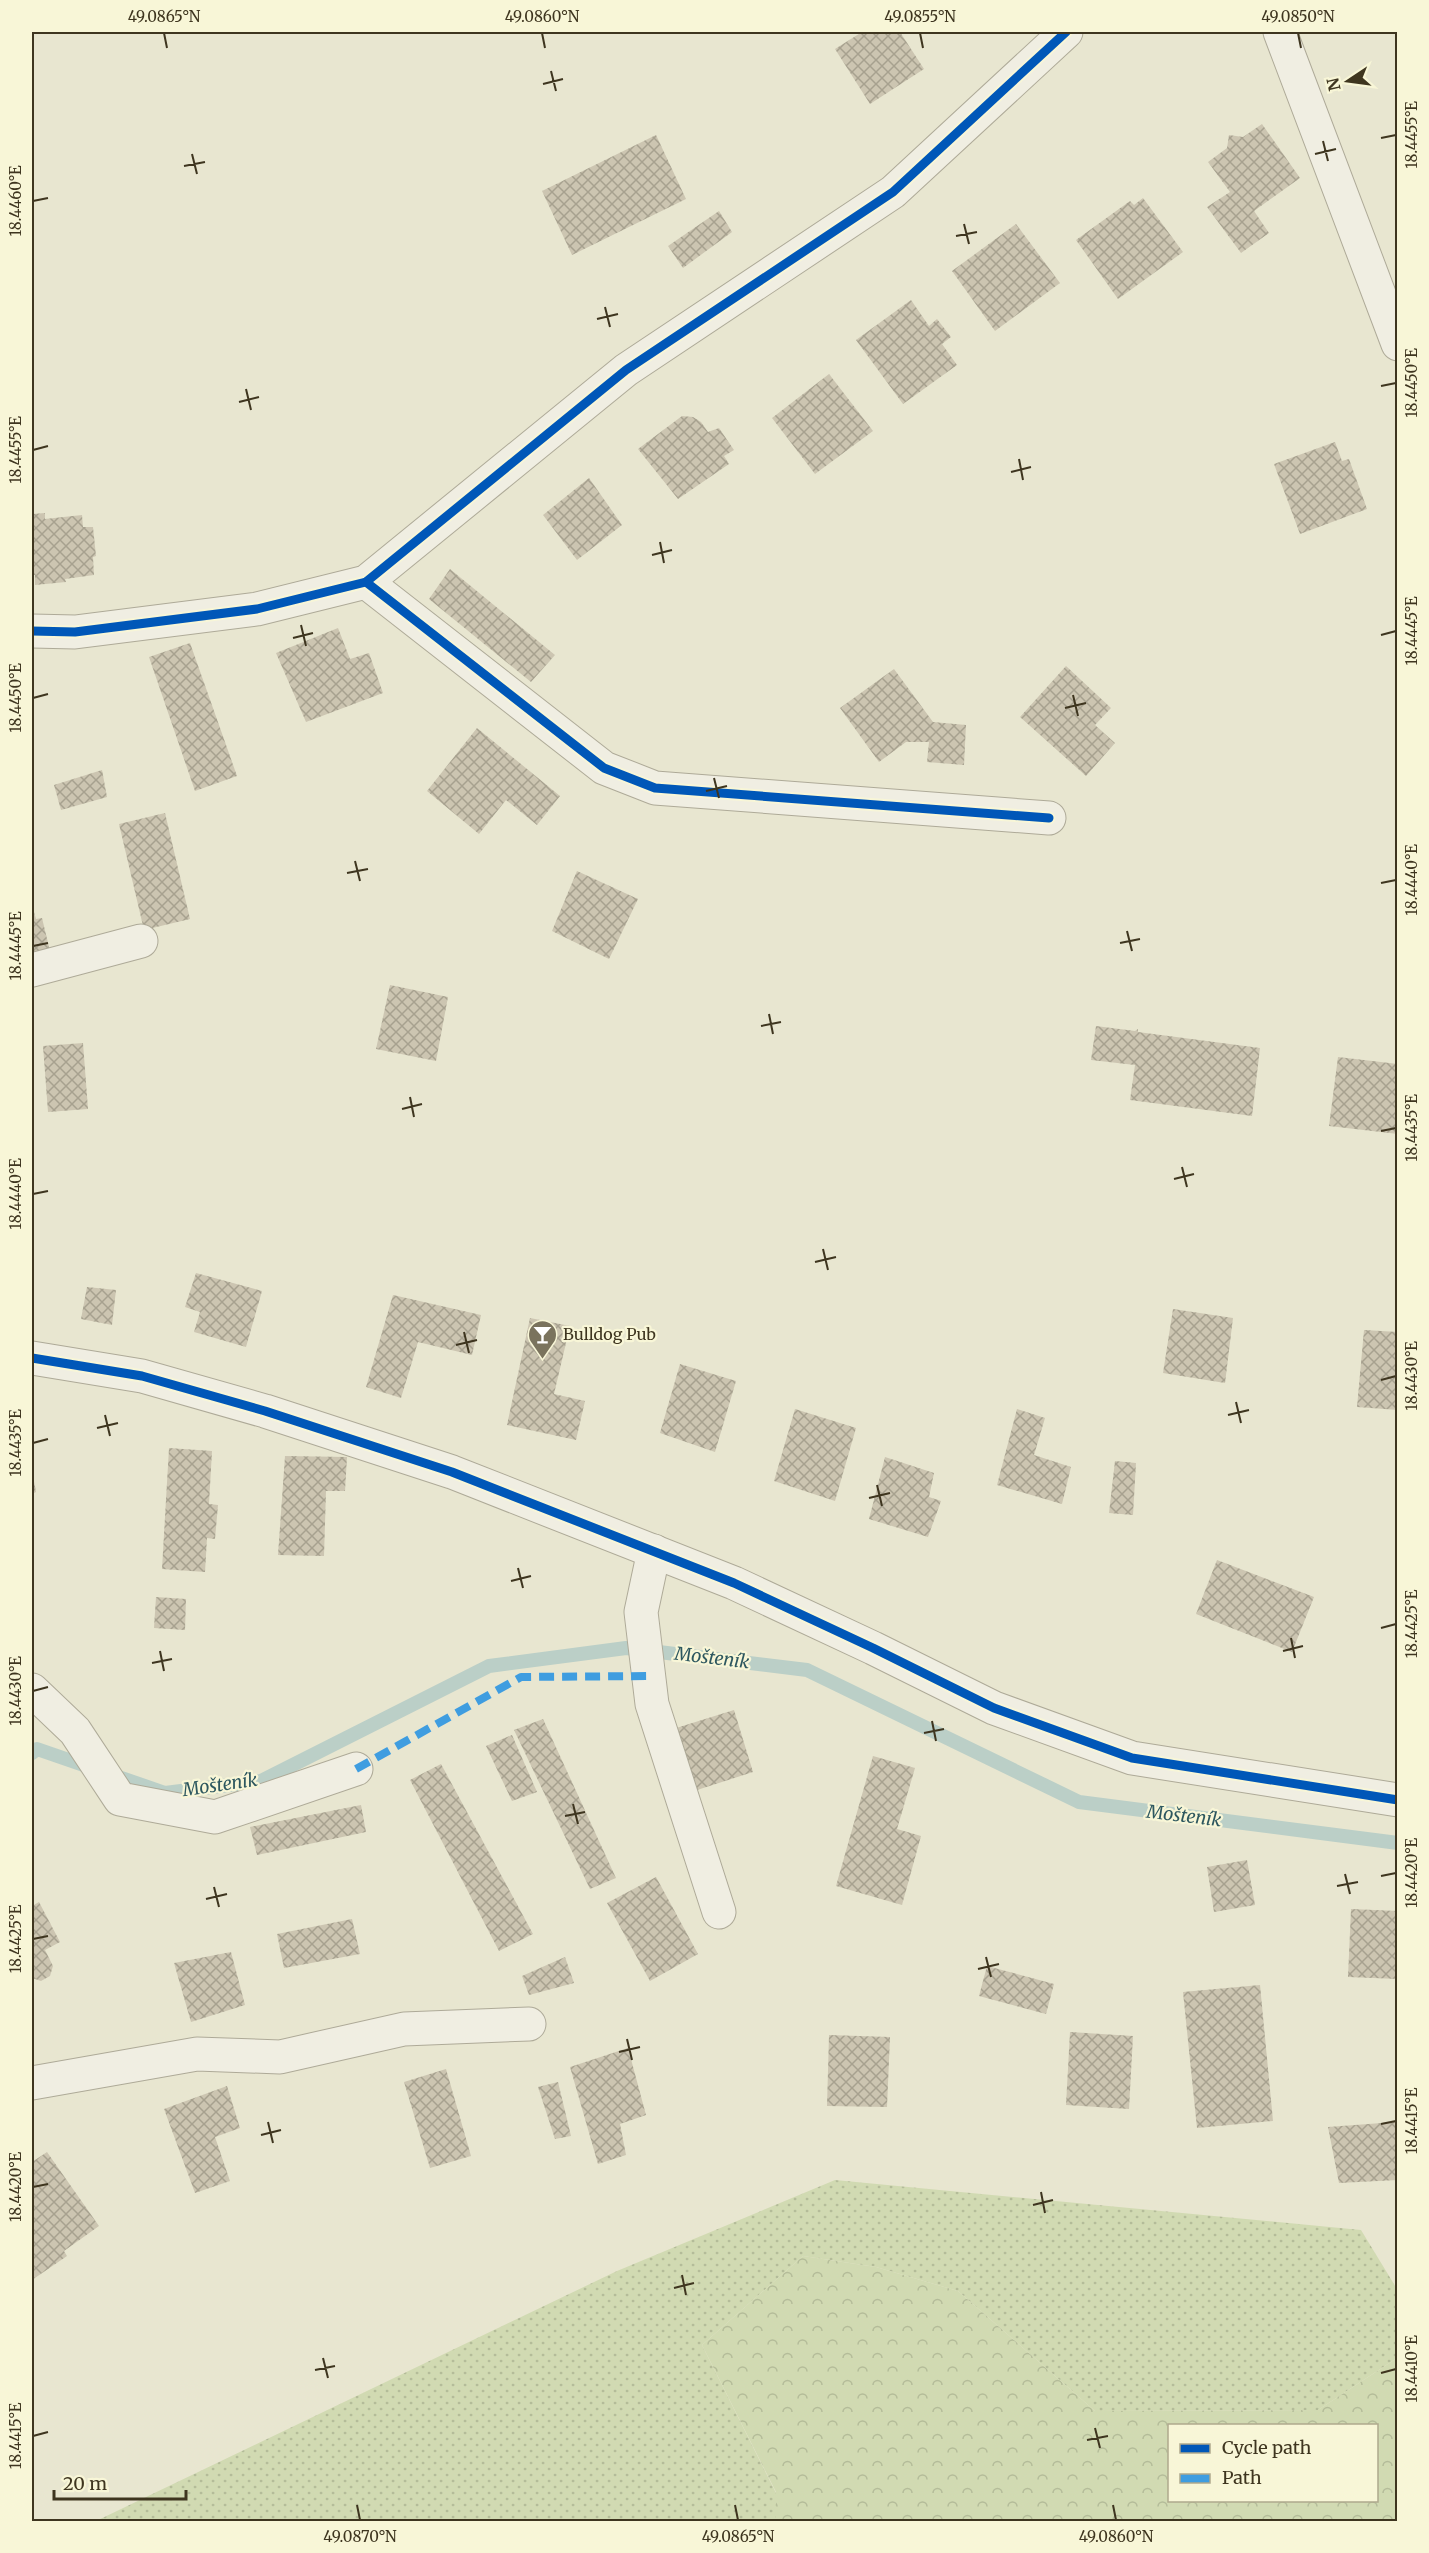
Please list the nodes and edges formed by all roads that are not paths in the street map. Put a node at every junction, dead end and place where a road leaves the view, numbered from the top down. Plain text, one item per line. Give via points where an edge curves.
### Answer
1 (1066, 32) edge
2 (1280, 32) edge
3 (1398, 344) edge
4 (366, 582) junction
5 (32, 631) edge
6 (1049, 818) dead end
7 (141, 941) dead end
8 (32, 970) edge
9 (32, 1358) edge
10 (654, 1551) junction
11 (32, 1690) edge
12 (356, 1769) dead end
13 (1398, 1800) edge
14 (719, 1912) dead end
15 (529, 2024) dead end
16 (32, 2083) edge

1 - 4 street via 893,192 626,370
2 - 3 street
4 - 5 street via 257,609 75,632
4 - 6 street via 604,768 655,788
7 - 8 street
9 - 10 street via 142,1376 265,1411 452,1472
10 - 13 street via 734,1583 994,1708 1132,1758
10 - 14 street via 641,1612 652,1704
11 - 12 street via 75,1731 120,1799 215,1817
15 - 16 street via 404,2029 280,2057 197,2054

